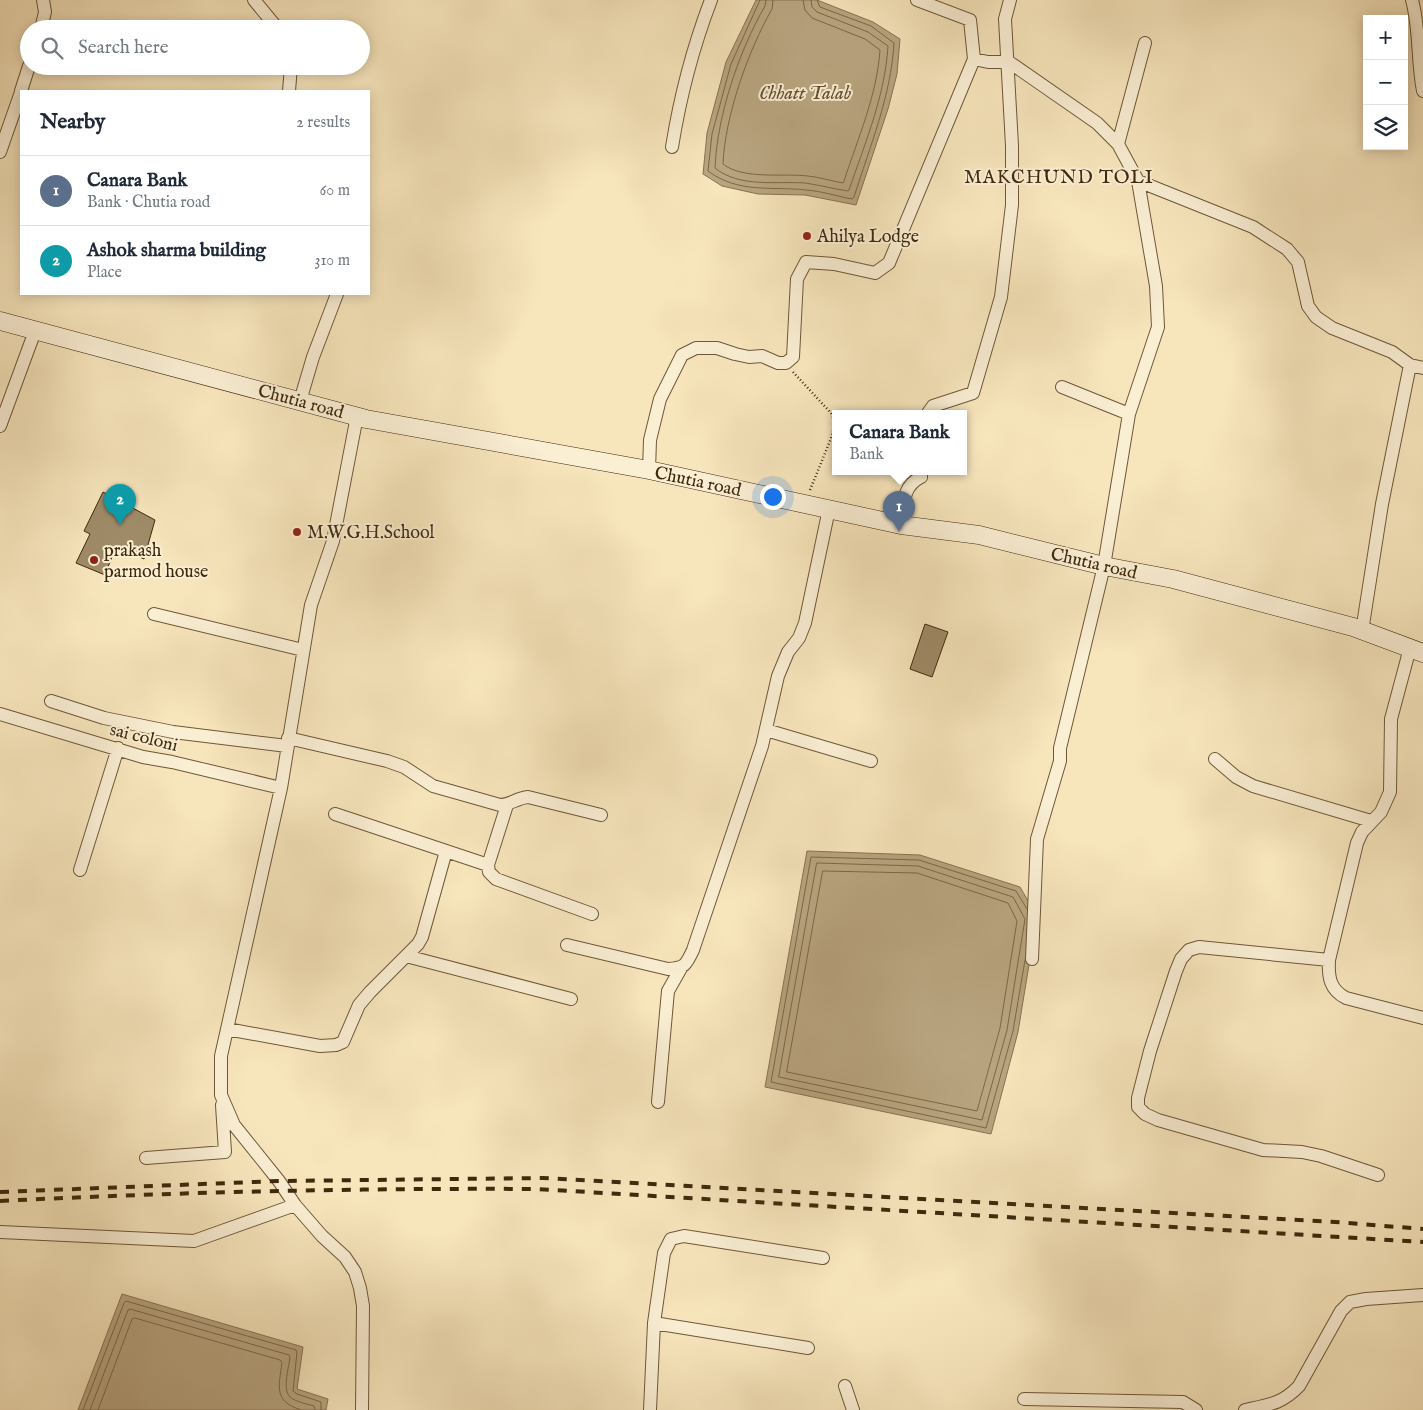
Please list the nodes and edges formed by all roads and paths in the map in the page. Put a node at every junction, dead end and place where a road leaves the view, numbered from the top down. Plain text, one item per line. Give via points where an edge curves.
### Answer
1 (43, 0) edge
2 (254, 0) edge
3 (711, 0) edge
4 (917, 0) edge
5 (1010, 0) edge
6 (1412, 0) edge
7 (43, 20) edge
8 (271, 20) edge
9 (1145, 43) dead end
10 (974, 59) junction
11 (1009, 62) junction
12 (26, 75) edge
13 (290, 75) edge
14 (21, 90) edge
15 (289, 90) edge
16 (1423, 91) edge
17 (20, 94) edge
18 (1118, 144) junction
19 (672, 147) dead end
20 (0, 152) edge
21 (1138, 180) junction
22 (337, 295) edge
23 (0, 321) edge
24 (35, 331) junction
25 (786, 363) junction
26 (1410, 365) junction
27 (1423, 368) edge
28 (1062, 387) dead end
29 (300, 401) junction
30 (930, 410) edge
31 (1129, 414) junction
32 (832, 415) edge
33 (357, 416) junction
34 (0, 426) edge
35 (832, 436) edge
36 (649, 470) junction
37 (920, 475) edge
38 (805, 505) junction
39 (829, 510) junction
40 (901, 525) junction
41 (1104, 566) junction
42 (154, 614) dead end
43 (1362, 630) junction
44 (303, 650) junction
45 (1417, 650) edge
46 (51, 701) dead end
47 (0, 714) edge
48 (766, 730) junction
49 (288, 742) junction
50 (118, 748) junction
51 (1215, 759) dead end
52 (872, 761) dead end
53 (281, 788) junction
54 (507, 805) junction
55 (335, 814) dead end
56 (601, 815) dead end
57 (1371, 821) junction
58 (446, 851) junction
59 (488, 865) junction
60 (80, 870) dead end
61 (592, 914) dead end
62 (567, 945) dead end
63 (406, 956) junction
64 (1032, 959) dead end
65 (1329, 960) junction
66 (681, 968) junction
67 (571, 999) dead end
68 (1423, 1018) edge
69 (227, 1029) junction
70 (222, 1095) junction
71 (658, 1102) dead end
72 (146, 1158) dead end
73 (1378, 1175) dead end
74 (295, 1205) junction
75 (0, 1232) edge
76 (823, 1258) dead end
77 (1423, 1295) edge
78 (654, 1324) junction
79 (808, 1348) dead end
80 (845, 1386) dead end
81 (1024, 1399) dead end
82 (362, 1410) edge
83 (650, 1410) edge
84 (853, 1410) edge
85 (1196, 1410) edge
86 (1244, 1410) edge

1 - 7 street
2 - 8 street
3 - 19 street via 698,33
4 - 10 street via 970,20
5 - 11 street via 1005,19
6 - 16 street
9 - 18 street
10 - 11 street
10 - 25 street via 889,263 875,273 806,262 797,279 793,357
11 - 18 street via 1097,123
11 - 30 street via 1012,205 1001,297 974,393 933,406
12 - 14 street
13 - 15 street
17 - 20 street
18 - 21 street
21 - 26 street via 1253,228 1287,249 1298,262 1308,306 1316,317 1332,328 1392,352
21 - 31 street via 1156,286 1158,327
22 - 29 street
23 - 24 street, Chutia road
24 - 29 street, Chutia road
24 - 34 street
25 - 32 path
25 - 36 street via 717,348 696,348 682,356 660,398 650,440
26 - 27 street
26 - 43 street via 1382,504
28 - 31 street
29 - 33 street, Chutia road
31 - 41 street
33 - 36 street, Chutia road
33 - 44 street via 333,541 311,605
35 - 38 path
36 - 38 street, Chutia road
37 - 40 street via 921,478 911,482 904,496
38 - 39 street, Chutia road
39 - 40 street, Chutia road
39 - 48 street via 805,623 780,670
40 - 41 street, Chutia road via 979,535
41 - 43 street, Chutia road via 1173,579
41 - 64 street via 1060,748 1060,761 1038,839
42 - 44 street
43 - 45 street, Chutia road
44 - 49 street
45 - 57 street via 1391,719 1390,792 1381,812
46 - 49 street via 104,718 174,732
47 - 50 street, sai coloni
48 - 52 street
48 - 66 street via 693,950
49 - 53 street
49 - 54 street via 387,761 404,767 433,786
50 - 53 street, sai coloni via 143,757
50 - 60 street
51 - 57 street via 1236,777 1253,786
53 - 69 street
54 - 56 street via 528,797
54 - 59 street
55 - 58 street
57 - 65 street via 1356,843
58 - 59 street
58 - 63 street via 424,932
59 - 61 street via 489,872 496,879
62 - 66 street via 668,968
63 - 67 street
63 - 69 street via 360,1005 344,1042 320,1046
65 - 68 street via 1328,978 1338,994
65 - 73 street via 1199,947 1190,950 1178,965 1138,1107 1158,1120 1244,1146 1321,1156
66 - 71 street via 668,991
69 - 70 street via 221,1056
70 - 72 street via 225,1152
70 - 74 street via 234,1125
74 - 75 street via 194,1241
74 - 82 street via 345,1257 360,1288 364,1323
76 - 78 street via 684,1236 671,1239 664,1253
77 - 86 street via 1350,1302 1341,1311 1299,1386 1290,1396 1277,1403
78 - 79 street
78 - 83 street
80 - 84 street
81 - 85 street via 1183,1402

